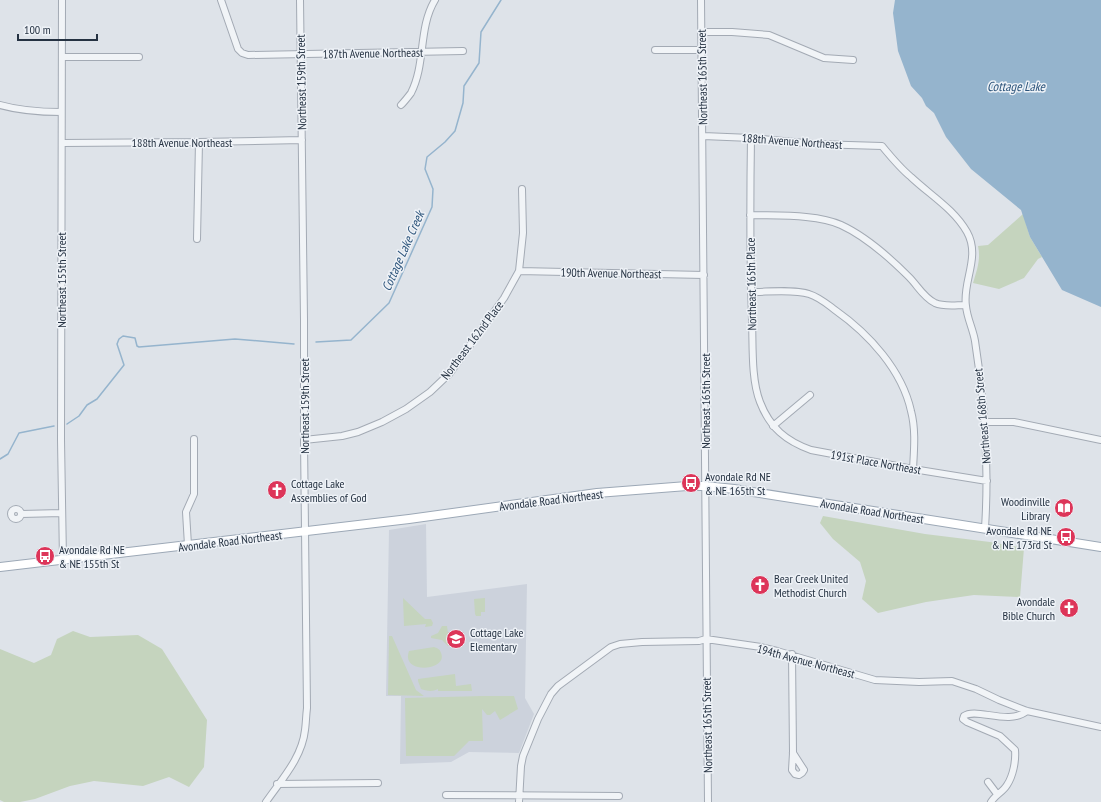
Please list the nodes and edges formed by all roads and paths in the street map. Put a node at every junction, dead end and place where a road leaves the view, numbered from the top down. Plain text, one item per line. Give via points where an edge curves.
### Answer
1 (62, 0) edge
2 (221, 0) edge
3 (300, 0) edge
4 (435, 0) edge
5 (701, 0) edge
6 (701, 32) junction
7 (655, 50) dead end
8 (702, 50) junction
9 (463, 51) dead end
10 (421, 52) junction
11 (300, 54) junction
12 (62, 57) junction
13 (139, 57) dead end
14 (853, 60) dead end
15 (0, 105) edge
16 (401, 106) dead end
17 (61, 112) junction
18 (703, 136) junction
19 (751, 138) junction
20 (302, 140) junction
21 (62, 142) junction
22 (199, 142) junction
23 (522, 189) dead end
24 (750, 215) junction
25 (197, 239) dead end
26 (520, 271) junction
27 (704, 274) junction
28 (751, 292) junction
29 (966, 305) junction
30 (810, 395) dead end
31 (985, 422) junction
32 (773, 426) junction
33 (194, 439) dead end
34 (304, 440) junction
35 (1101, 440) edge
36 (913, 469) junction
37 (987, 481) junction
38 (705, 486) junction
39 (62, 513) junction
40 (21, 514) dead end
41 (985, 528) junction
42 (305, 532) junction
43 (188, 545) junction
44 (1101, 547) edge
45 (63, 560) junction
46 (0, 567) edge
47 (706, 639) junction
48 (792, 654) junction
49 (1028, 712) junction
50 (1101, 727) edge
51 (793, 753) dead end
52 (988, 782) dead end
53 (378, 783) dead end
54 (278, 784) junction
55 (997, 794) junction
56 (446, 795) dead end
57 (619, 796) dead end
58 (519, 799) edge
59 (266, 802) edge
60 (708, 802) edge
61 (991, 802) edge

1 - 12 street, Northeast 155th Street
2 - 11 street, 187th Avenue Northeast via 238,49 242,53
3 - 11 street, Northeast 159th Street
4 - 10 street via 427,18
5 - 6 street, Northeast 165th Street
6 - 8 street, Northeast 165th Street
6 - 14 street via 769,35 824,58
7 - 8 street
8 - 18 street, Northeast 165th Street
9 - 10 street, 187th Avenue Northeast
10 - 11 street, 187th Avenue Northeast
10 - 16 street via 416,78
11 - 20 street, Northeast 159th Street
12 - 13 street
12 - 17 street, Northeast 155th Street
15 - 17 street via 17,110
17 - 21 street, Northeast 155th Street
18 - 19 street, 188th Avenue Northeast
18 - 27 street, Northeast 165th Street
19 - 24 street, Northeast 165th Place
19 - 29 street, 188th Avenue Northeast via 815,144 882,146 909,176 952,212 967,233 972,250 972,262
20 - 22 street, 188th Avenue Northeast
20 - 34 street, Northeast 159th Street
21 - 22 street, 188th Avenue Northeast
21 - 39 street, Northeast 155th Street
22 - 25 street
23 - 26 street via 523,233
24 - 28 street, Northeast 165th Place
24 - 29 street via 814,218 841,225 861,236 890,260 910,278 924,296 935,303
26 - 27 street, 190th Avenue Northeast
26 - 34 street, Northeast 162nd Place via 468,349 450,373 430,392 406,410 358,432
27 - 38 street, Northeast 165th Street
28 - 32 street, Northeast 165th Place via 756,386 759,401
28 - 36 street via 808,294 821,300 864,334 882,354 906,395 914,428
29 - 31 street, Northeast 168th Street via 975,340
30 - 32 street
31 - 35 street via 1014,422
31 - 37 street, Northeast 168th Street
32 - 36 street, 191st Place Northeast via 787,439 811,450
33 - 43 street via 194,494 186,512
34 - 42 street, Northeast 159th Street
36 - 37 street, 191st Place Northeast
37 - 41 street, Northeast 168th Street
38 - 41 main road, Avondale Road Northeast
38 - 42 main road, Avondale Road Northeast via 596,493
38 - 47 street, Northeast 165th Street
39 - 40 street
39 - 45 street, Northeast 155th Street
41 - 44 main road, Avondale Road Northeast
42 - 43 main road, Avondale Road Northeast
42 - 54 street, Northeast 159th Street via 305,731 300,750
43 - 45 main road, Avondale Road Northeast
45 - 46 main road, Avondale Road Northeast
47 - 48 street, 194th Avenue Northeast
47 - 58 street, 194th Avenue Northeast via 699,642 620,644 611,647 558,686 538,719 527,746 521,766
47 - 60 street, Northeast 165th Street
48 - 49 street, 194th Avenue Northeast via 875,680 952,681
48 - 51 street
49 - 50 street, 194th Avenue Northeast
49 - 55 street via 1021,716 964,716 963,719 968,722 1000,736 1015,750 1016,758 1007,786
52 - 55 street
53 - 54 street
54 - 59 street, Northeast 159th Street
55 - 61 street
56 - 58 street
57 - 58 street

